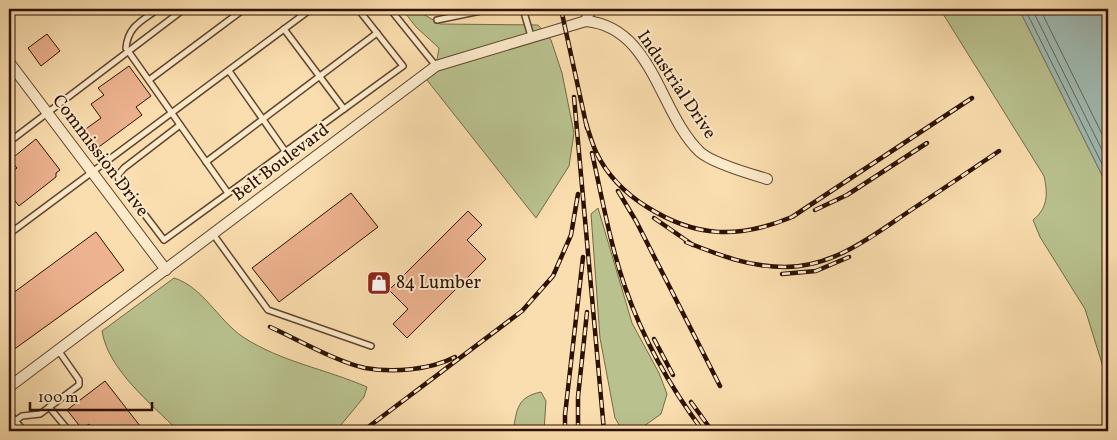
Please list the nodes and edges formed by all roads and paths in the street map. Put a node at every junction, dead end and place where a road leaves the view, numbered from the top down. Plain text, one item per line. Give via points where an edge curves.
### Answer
1 (158, 9) edge
2 (184, 9) edge
3 (244, 9) edge
4 (311, 9) edge
5 (358, 9) edge
6 (390, 9) edge
7 (490, 9) edge
8 (523, 9) edge
9 (590, 9) edge
10 (437, 20) dead end
11 (586, 21) junction
12 (284, 29) junction
13 (377, 33) junction
14 (532, 36) junction
15 (128, 50) junction
16 (9, 62) edge
17 (436, 66) junction
18 (229, 70) junction
19 (320, 77) junction
20 (149, 80) junction
21 (344, 109) junction
22 (47, 113) junction
23 (172, 113) junction
24 (263, 120) junction
25 (180, 125) junction
26 (9, 142) edge
27 (285, 151) junction
28 (206, 162) junction
29 (92, 173) junction
30 (767, 179) dead end
31 (228, 193) junction
32 (9, 234) edge
33 (213, 234) junction
34 (166, 270) junction
35 (371, 346) dead end
36 (58, 350) junction
37 (9, 387) edge
38 (49, 407) junction
39 (9, 413) edge
40 (15, 421) junction
41 (24, 431) edge
42 (69, 431) edge

1 - 15 lane via 134,26 127,36
2 - 15 lane
3 - 20 lane
4 - 12 lane
5 - 13 lane
6 - 17 lane
7 - 10 lane
8 - 14 lane
9 - 11 street
11 - 14 street, Belt Boulevard
11 - 30 street, Industrial Drive via 600,22 627,38 651,72 686,135 701,153
12 - 18 lane
12 - 19 lane
13 - 19 lane
13 - 21 lane via 403,66
14 - 17 street, Belt Boulevard
15 - 20 lane
15 - 22 lane
16 - 22 street, Commission Drive
17 - 33 street, Belt Boulevard
18 - 23 lane
18 - 24 lane
19 - 21 lane
19 - 24 lane
20 - 23 lane
21 - 27 lane
22 - 26 lane
22 - 29 street, Commission Drive
23 - 25 lane
23 - 29 lane
24 - 27 lane
24 - 28 lane
25 - 28 lane
25 - 31 lane via 124,168 118,175 119,182 164,240
27 - 31 lane
28 - 31 lane
29 - 32 lane
29 - 34 street, Commission Drive
33 - 34 street, Belt Boulevard
33 - 35 lane via 268,310
34 - 36 street, Belt Boulevard
36 - 37 street, Belt Boulevard
36 - 38 lane via 79,380 79,385
38 - 40 lane via 40,414 22,416
38 - 42 lane
39 - 40 lane
40 - 41 lane

